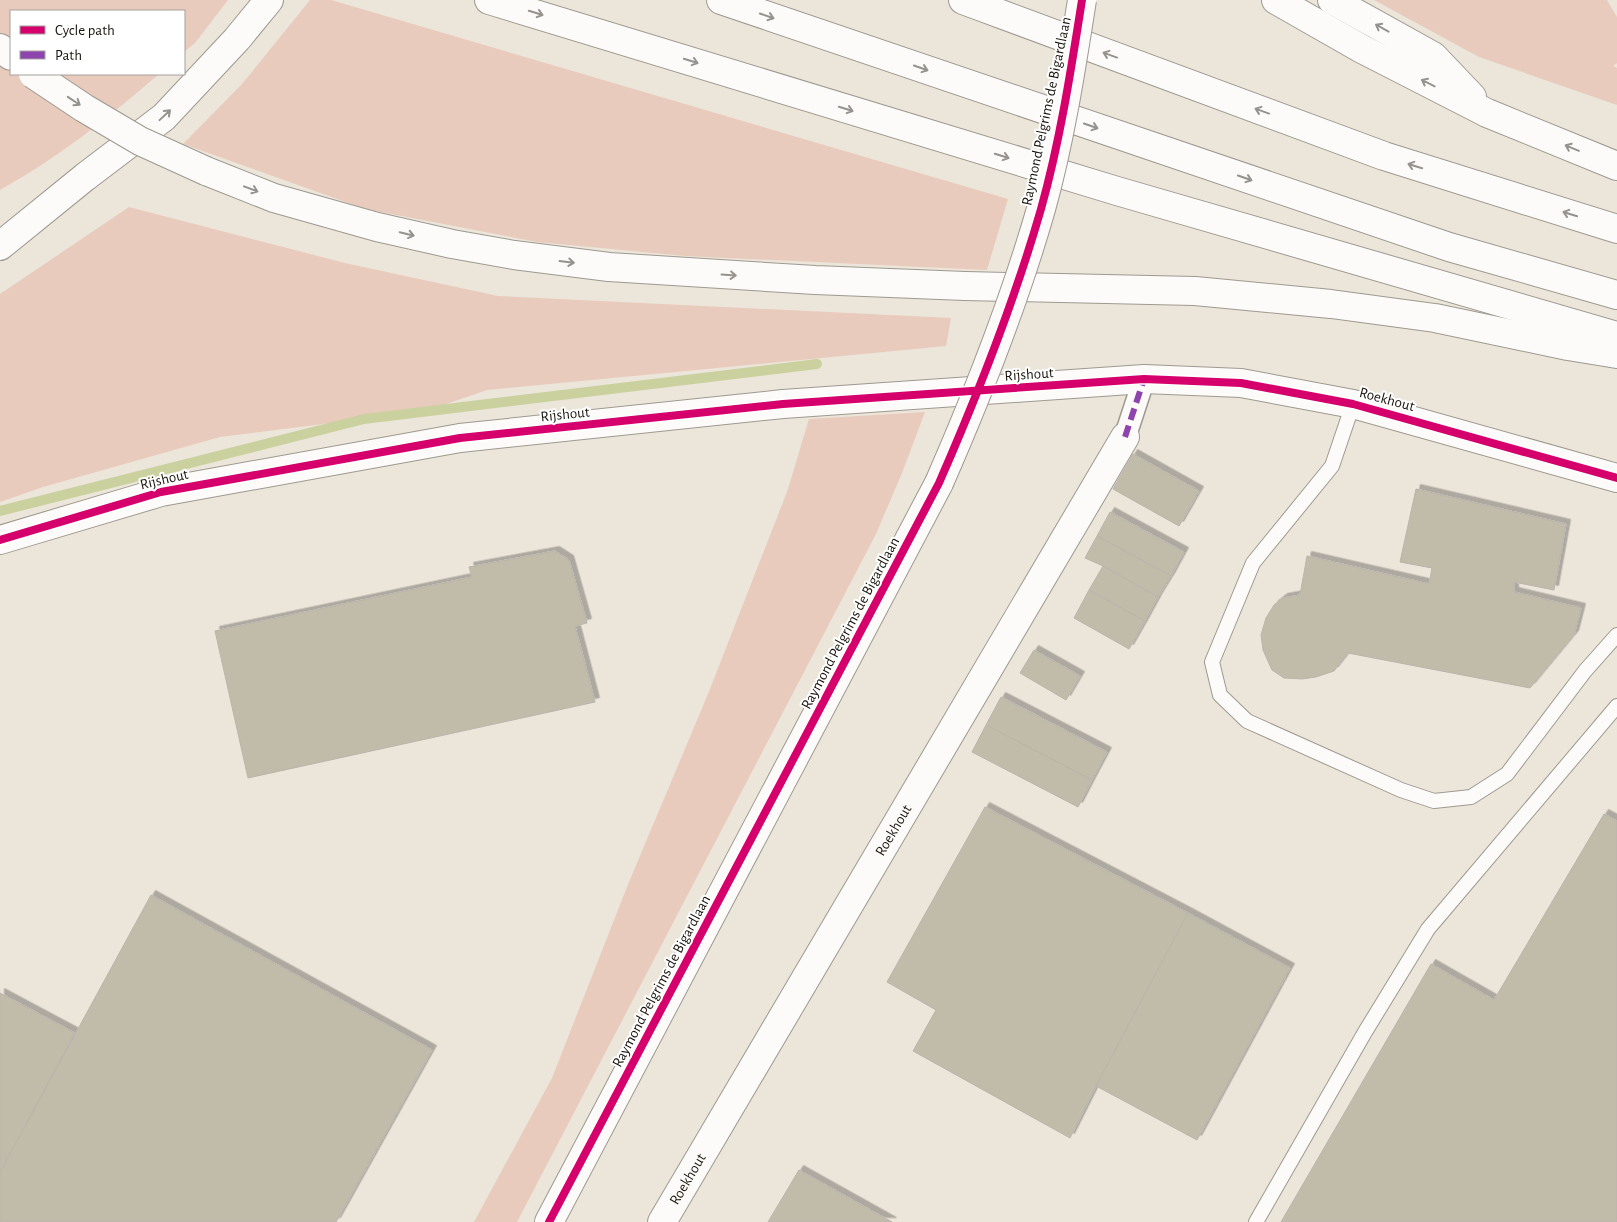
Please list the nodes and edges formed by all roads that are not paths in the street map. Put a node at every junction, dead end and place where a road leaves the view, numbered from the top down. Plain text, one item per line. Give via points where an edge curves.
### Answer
1 (269, 0) edge
2 (489, 0) edge
3 (721, 0) edge
4 (963, 0) edge
5 (1082, 0) edge
6 (1276, 0) edge
7 (1332, 0) edge
8 (34, 75) edge
9 (1487, 113) junction
10 (1617, 166) edge
11 (85, 176) junction
12 (0, 221) edge
13 (1617, 229) edge
14 (0, 246) edge
15 (1617, 295) edge
16 (1617, 336) edge
17 (1617, 354) edge
18 (1144, 380) junction
19 (1353, 404) junction
20 (1124, 437) joint
21 (1617, 478) edge
22 (0, 540) edge
23 (1617, 635) edge
24 (1617, 706) edge
25 (549, 1222) edge
26 (662, 1222) edge
27 (1256, 1222) edge

11 -> 1 main road via 164,117
2 -> 16 main road via 1117,191
3 -> 15 main road via 1440,244
13 -> 4 main road via 1384,156
5 - 25 main road, Raymond Pelgrims de Bigardlaan, bridge via 1041,207 1023,268 974,404 939,483
9 -> 6 main road via 1362,49
9 -> 7 main road via 1433,56
8 -> 17 main road, bridge via 140,141 206,171 274,198 452,244 609,267 814,280 1195,291 1435,318
10 -> 9 main road
11 - 12 main road
11 - 14 main road
18 - 19 main road, Roekhout via 1241,383
18 - 20 street
18 - 22 main road, Rijshout via 783,404 460,438 162,492
19 - 21 main road, Roekhout
19 - 23 lane via 1332,466 1253,563 1212,662 1220,695 1247,721 1401,790 1434,801 1471,797 1507,774 1585,671
20 - 26 main road, Roekhout
24 - 27 lane via 1428,929

